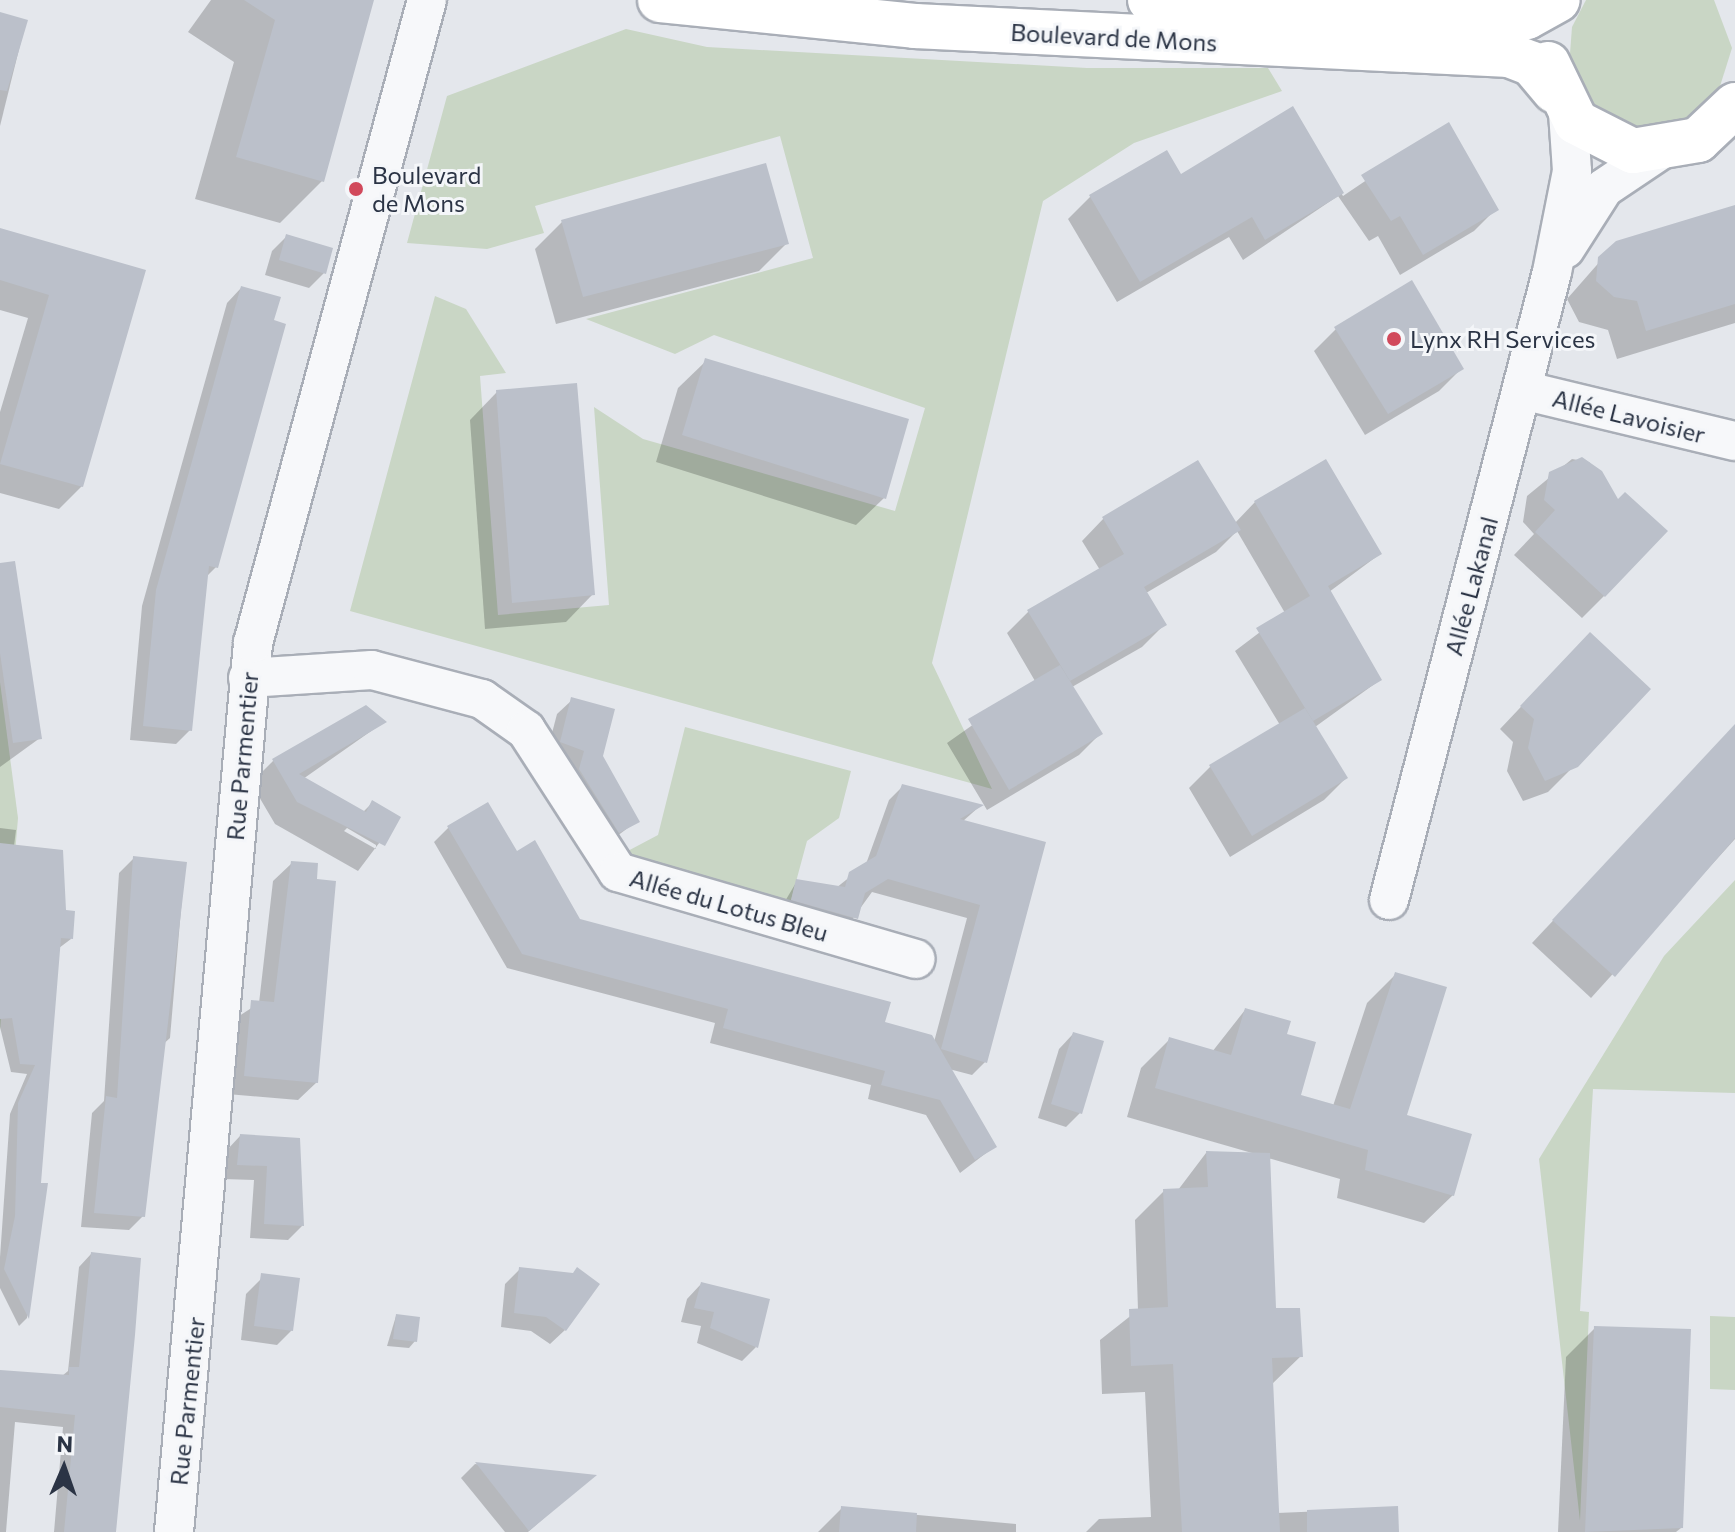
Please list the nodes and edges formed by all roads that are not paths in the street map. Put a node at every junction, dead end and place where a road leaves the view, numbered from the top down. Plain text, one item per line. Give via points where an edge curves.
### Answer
1 (427, 0) edge
2 (660, 0) edge
3 (1150, 0) edge
4 (1559, 0) edge
5 (1562, 102) junction
6 (1730, 115) edge
7 (1659, 151) junction
8 (1552, 272) junction
9 (1522, 390) junction
10 (1735, 441) edge
11 (248, 678) junction
12 (1389, 900) dead end
13 (916, 959) dead end
14 (174, 1532) edge

1 - 11 street, Rue Parmentier via 260,608
2 - 5 main road, Boulevard de Mons via 853,22 1509,55 1532,64
3 - 4 main road, Boulevard de Mons via 1489,21 1527,17
4 - 5 main road via 1547,44
5 - 7 main road, Boulevard de Mons via 1608,144
5 - 8 street, Allée Lakanal via 1572,164
6 - 7 main road
7 - 8 street, Allée Lakanal via 1604,188
8 - 9 street, Allée Lakanal
9 - 10 street, Allée Lavoisier
9 - 12 street, Allée Lakanal
11 - 13 street, Allée du Lotus Bleu via 372,670 482,699 526,730 618,872
11 - 14 street, Rue Parmentier

